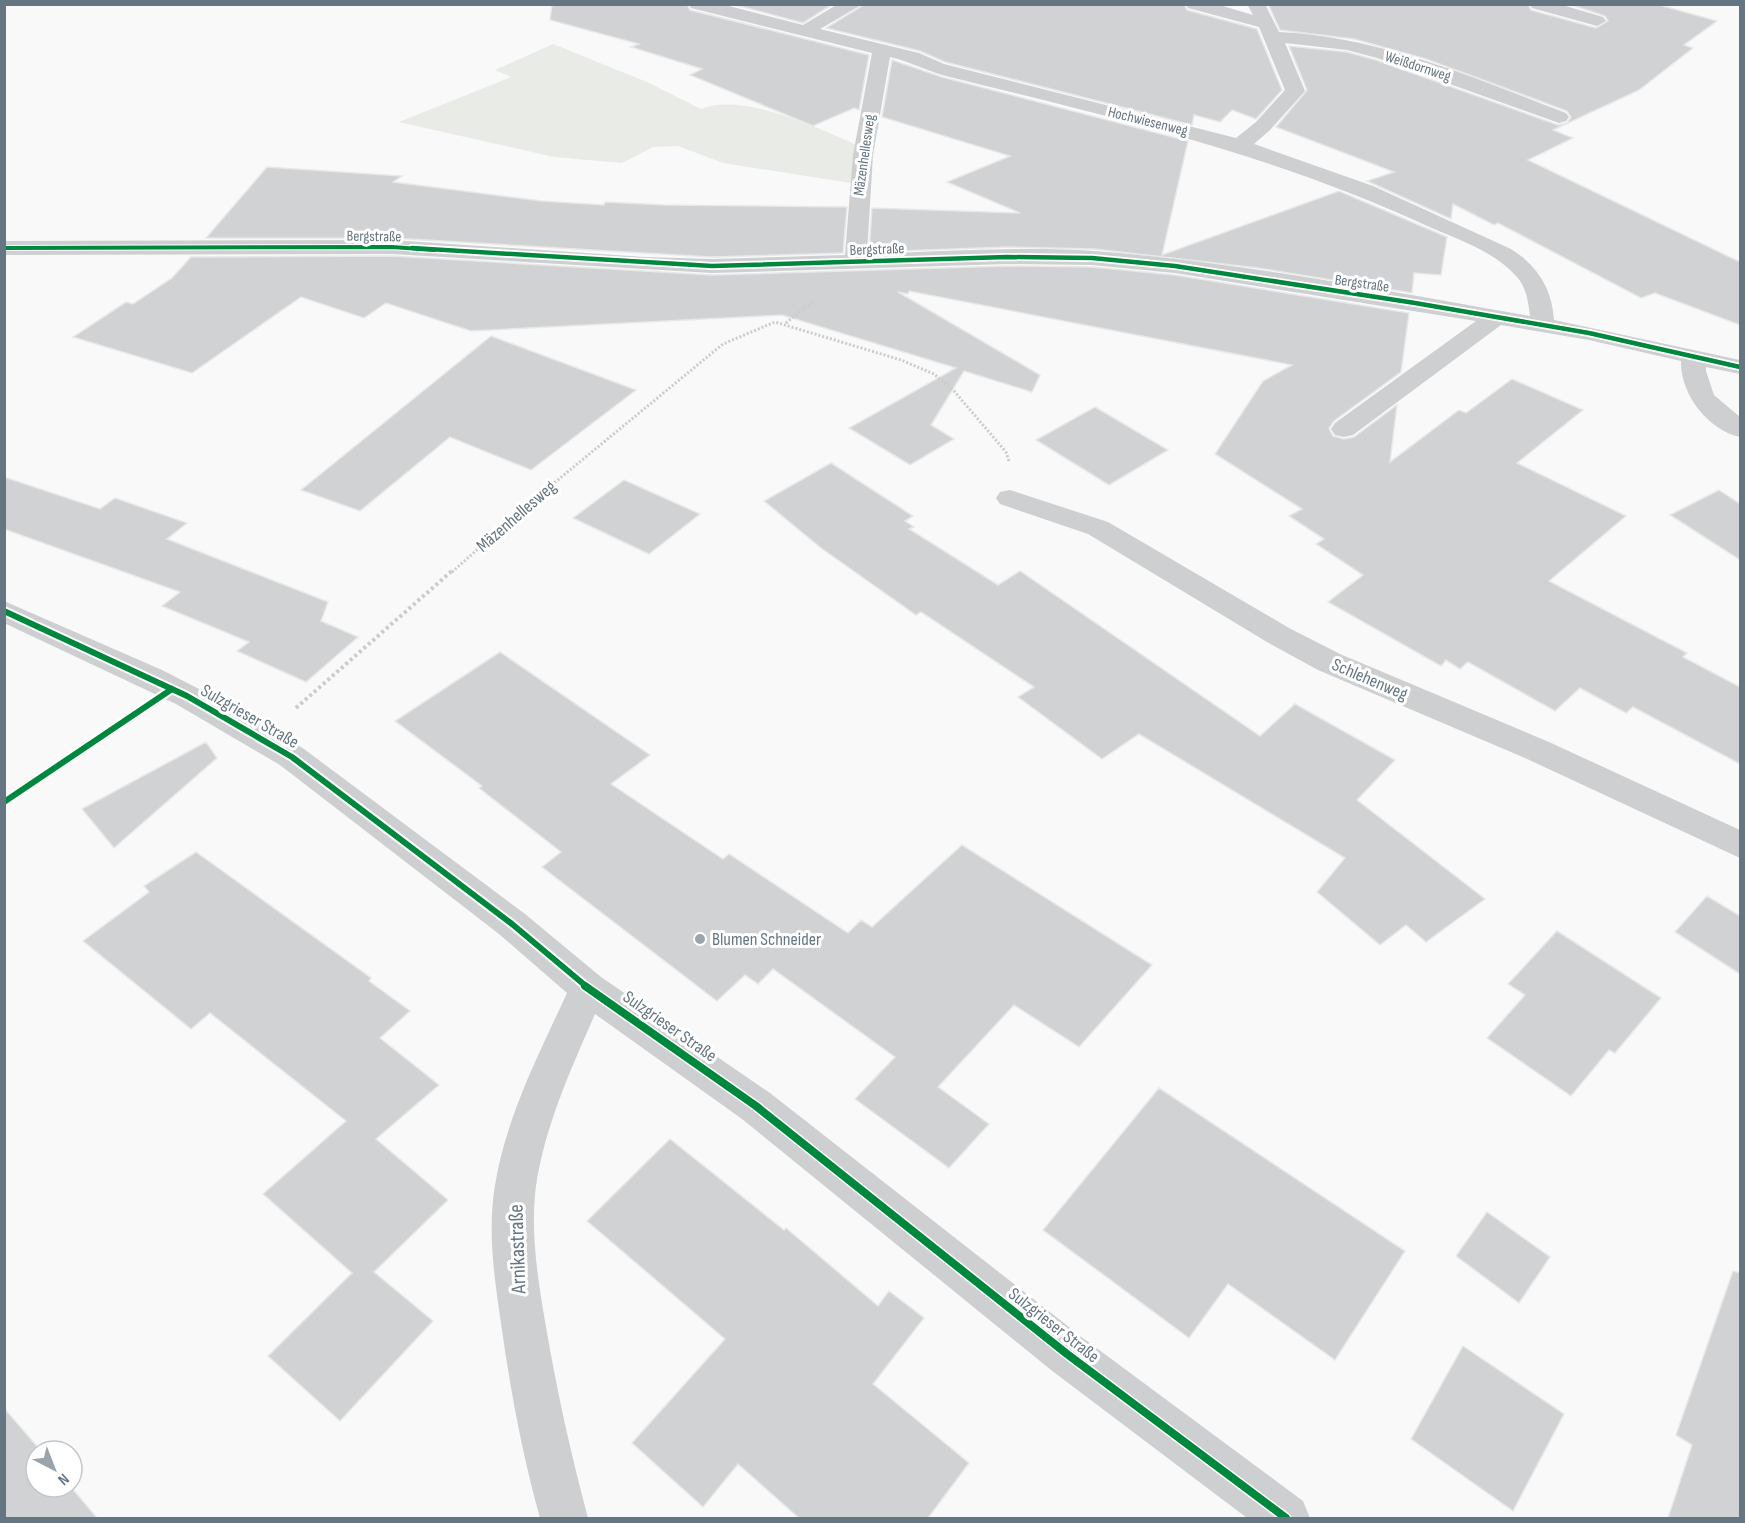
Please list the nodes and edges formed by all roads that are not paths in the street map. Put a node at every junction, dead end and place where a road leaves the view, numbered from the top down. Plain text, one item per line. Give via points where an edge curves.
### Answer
1 (697, 4) edge
2 (855, 4) edge
3 (1194, 4) edge
4 (1256, 4) edge
5 (1538, 4) edge
6 (1597, 21) dead end
7 (1270, 30) junction
8 (805, 31) junction
9 (882, 50) junction
10 (1559, 117) dead end
11 (1240, 145) junction
12 (4, 248) edge
13 (856, 261) junction
14 (1497, 317) junction
15 (1542, 325) junction
16 (1694, 357) junction
17 (1740, 367) edge
18 (1344, 429) dead end
19 (1740, 429) edge
20 (1010, 498) road end
21 (4, 610) edge
22 (1740, 845) edge
23 (588, 988) junction
24 (564, 1518) edge
25 (1286, 1518) edge

1 - 8 street, Hochwiesenweg
2 - 8 street
3 - 7 street, Weißdornweg
4 - 7 street
5 - 6 street
7 - 10 street, Weißdornweg via 1418,65
7 - 11 street via 1295,91
8 - 9 street, Hochwiesenweg
9 - 11 street, Hochwiesenweg via 937,68
9 - 13 street, Mäzenhellesweg via 858,193
11 - 15 street, Hochwiesenweg via 1365,189 1506,256 1536,284
12 - 13 street, Bergstraße via 392,248 667,265
13 - 14 street, Bergstraße via 1044,257 1118,260
14 - 15 street, Bergstraße
14 - 18 street
15 - 16 street, Bergstraße
16 - 17 street, Bergstraße
16 - 19 street via 1692,376 1698,394
20 - 22 street, Schlehenweg via 1104,531 1329,662 1537,750
21 - 23 street, Sulzgrieser Straße via 172,689 261,737 512,924
23 - 24 street, Arnikastraße via 545,1083 522,1154 512,1225 514,1266 535,1401
23 - 25 street, Sulzgrieser Straße via 756,1106 1066,1354

